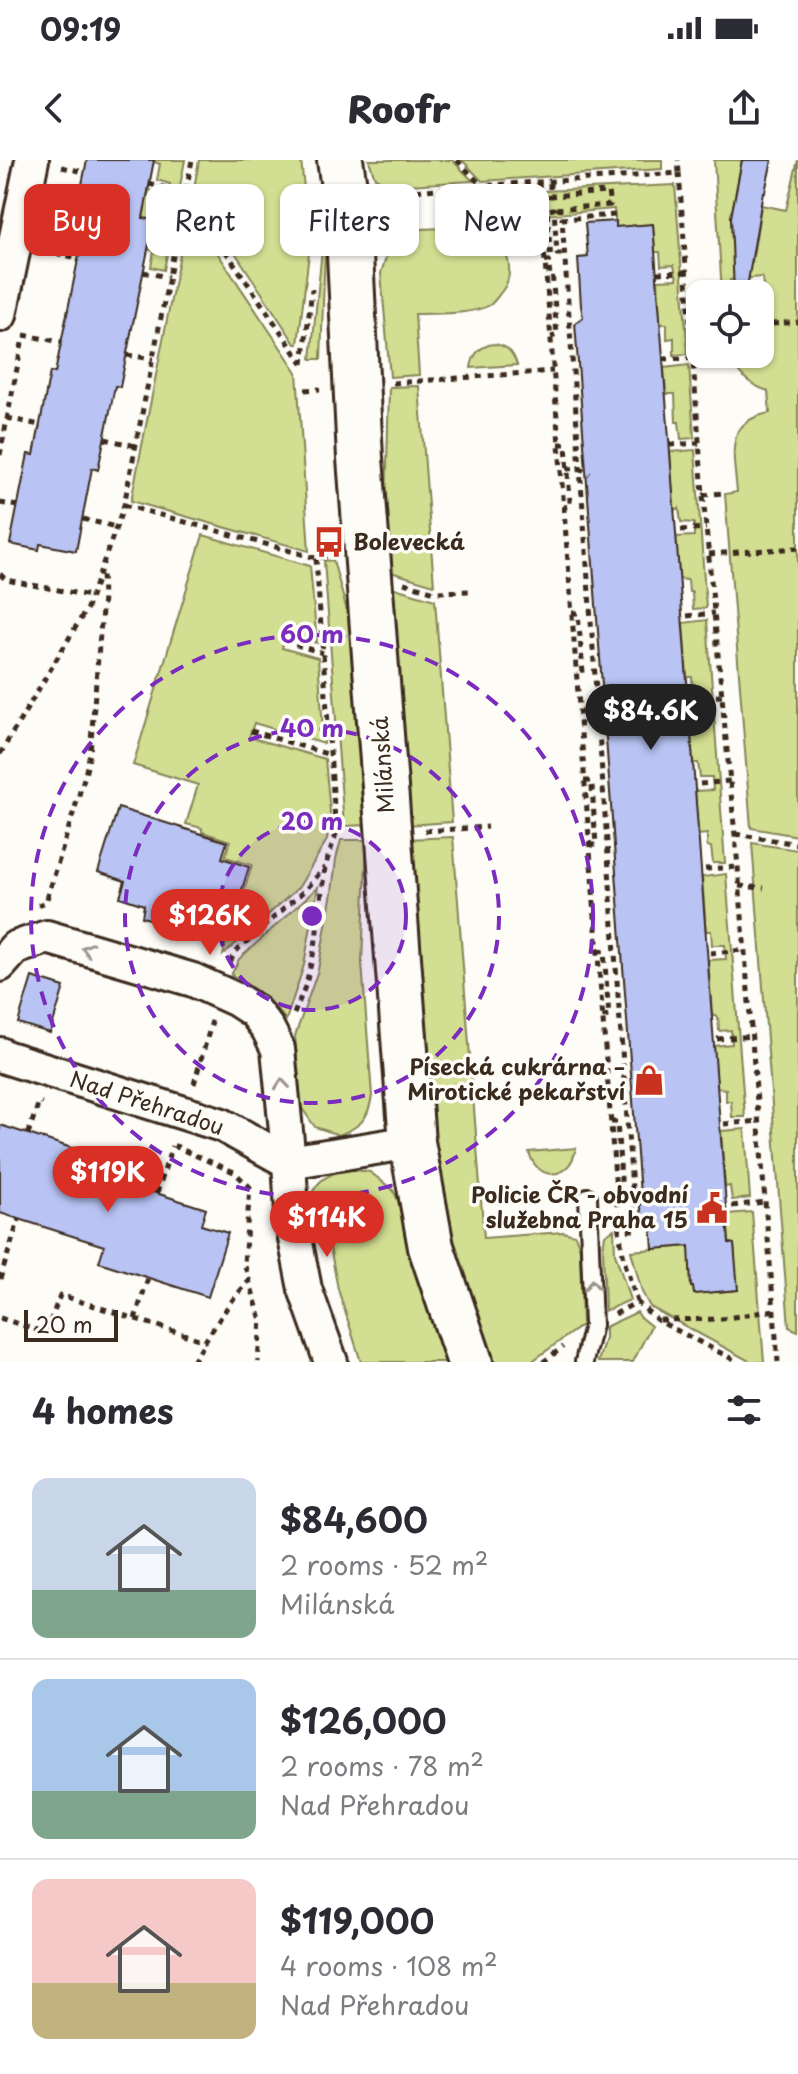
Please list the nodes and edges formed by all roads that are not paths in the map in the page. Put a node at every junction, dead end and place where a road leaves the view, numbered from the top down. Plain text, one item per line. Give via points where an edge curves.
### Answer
1 (340, 160) edge
2 (44, 163) edge
3 (12, 325) edge
4 (0, 965) edge
5 (0, 1054) edge
6 (412, 1142) junction
7 (289, 1162) junction
8 (588, 1197) dead end
9 (331, 1362) edge
10 (470, 1362) edge
11 (584, 1362) edge

1 - 6 street, Milánská via 348,214 360,458
2 - 3 street
7 -> 4 street via 278,1049 254,1011 193,980 47,937 15,948
5 - 7 street, Nad Přehradou via 222,1125
6 - 7 street
6 - 10 street, Milánská via 431,1247
7 - 9 street via 293,1228 305,1289
11 -> 8 lane via 593,1325

